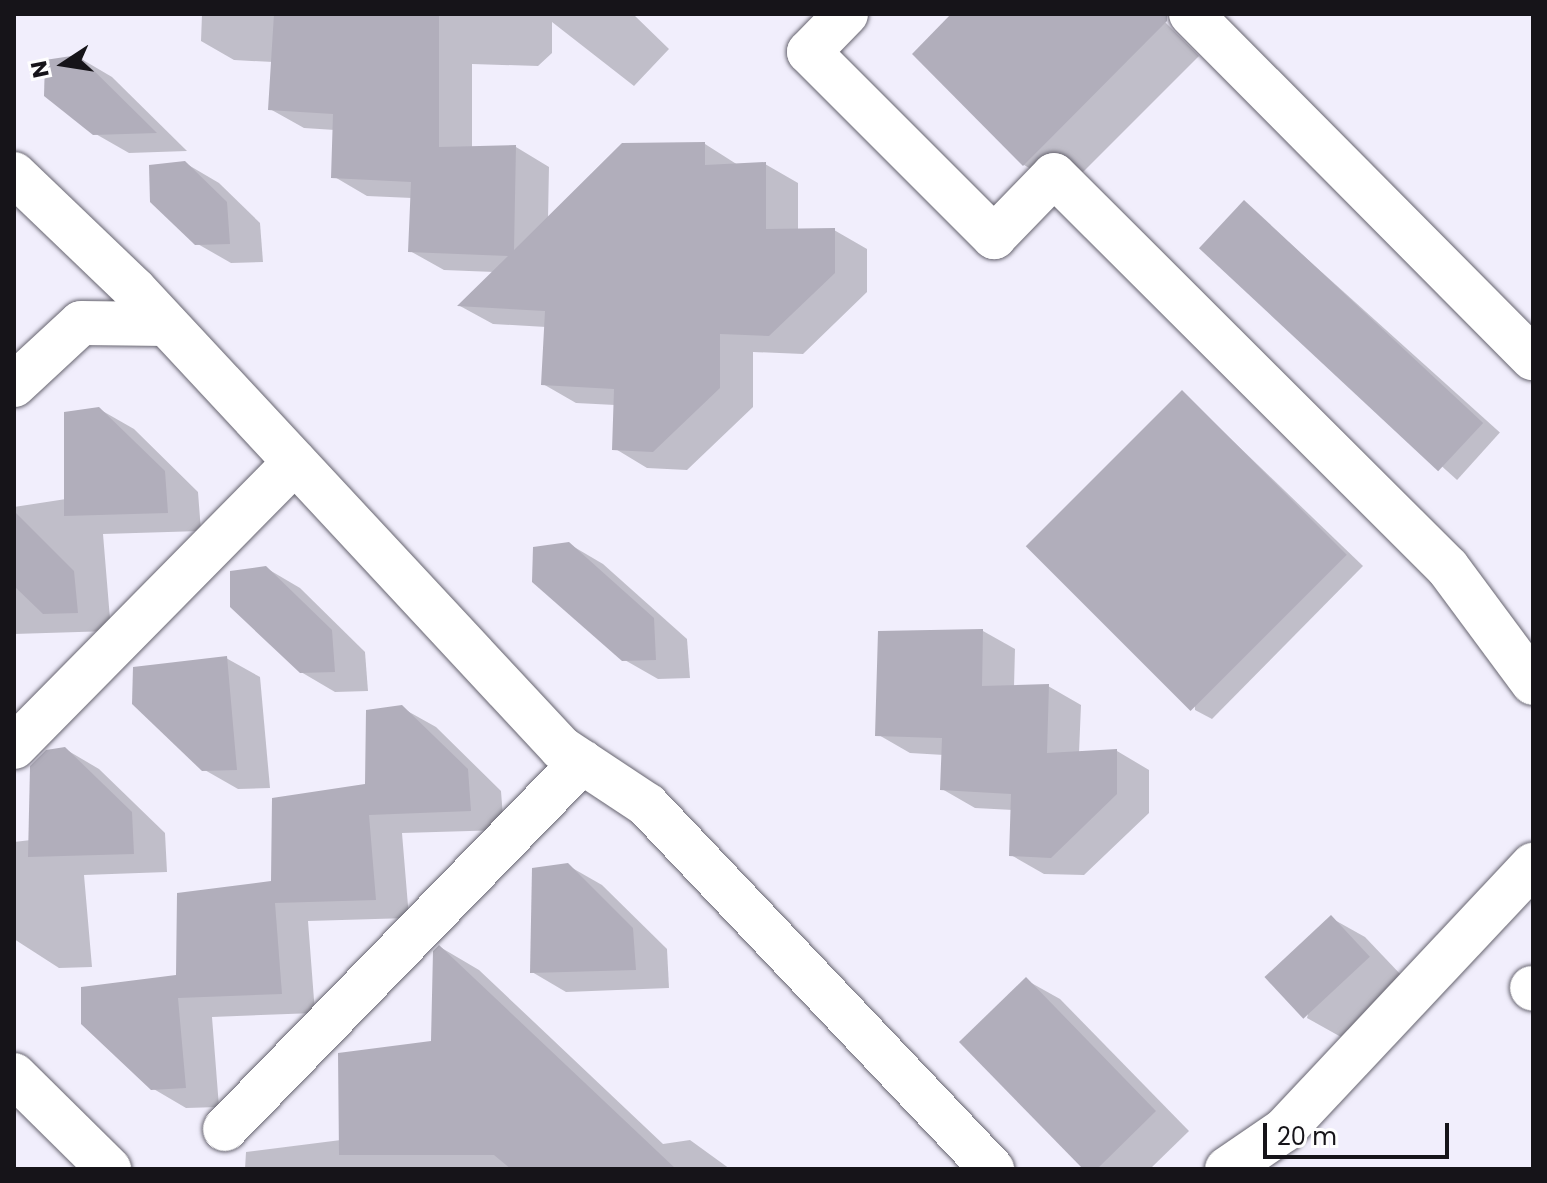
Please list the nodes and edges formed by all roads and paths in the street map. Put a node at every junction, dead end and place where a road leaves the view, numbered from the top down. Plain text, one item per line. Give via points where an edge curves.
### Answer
1 (846, 14) edge
2 (1191, 14) edge
3 (14, 174) edge
4 (166, 324) junction
5 (1533, 358) edge
6 (14, 385) edge
7 (295, 462) junction
8 (1533, 683) edge
9 (14, 747) edge
10 (582, 762) junction
11 (1533, 865) edge
12 (14, 1075) edge
13 (225, 1129) dead end
14 (109, 1169) edge
15 (992, 1169) edge
16 (1227, 1169) edge

1 - 8 lane via 809,52 994,237 1054,175 1448,568
2 - 5 lane
3 - 4 lane
4 - 6 lane via 81,323
4 - 7 lane
7 - 9 lane
7 - 10 lane via 561,748
10 - 13 lane
10 - 15 lane via 647,805
11 - 16 lane via 1284,1130
12 - 14 lane

